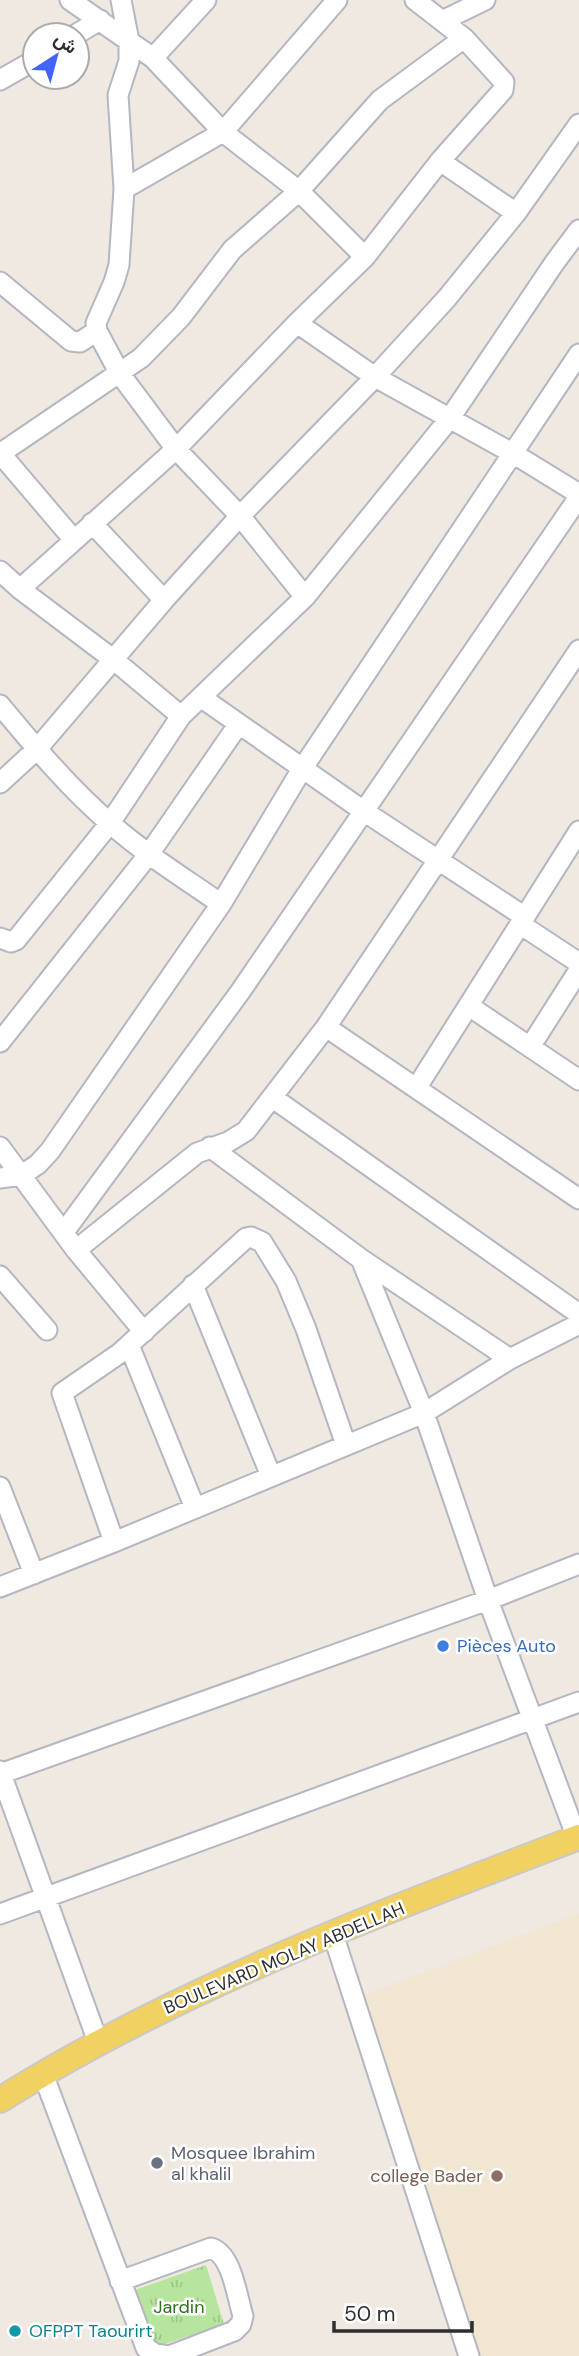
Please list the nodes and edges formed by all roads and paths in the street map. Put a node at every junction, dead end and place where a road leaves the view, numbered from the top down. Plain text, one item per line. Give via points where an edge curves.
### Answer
1 (70, 0) edge
2 (121, 0) edge
3 (206, 0) edge
4 (337, 0) edge
5 (415, 0) edge
6 (485, 0) edge
7 (100, 20) junction
8 (442, 21) junction
9 (91, 25) edge
10 (464, 38) junction
11 (129, 41) junction
12 (153, 58) junction
13 (21, 68) edge
14 (0, 80) edge
15 (223, 132) junction
16 (576, 133) edge
17 (440, 161) junction
18 (124, 189) junction
19 (299, 191) junction
20 (516, 213) junction
21 (579, 230) edge
22 (365, 257) junction
23 (0, 282) edge
24 (297, 323) junction
25 (97, 331) junction
26 (579, 354) edge
27 (120, 374) junction
28 (375, 377) junction
29 (450, 418) junction
30 (176, 449) junction
31 (0, 453) edge
32 (514, 454) junction
33 (579, 496) edge
34 (240, 516) junction
35 (92, 523) junction
36 (74, 540) junction
37 (1, 572) edge
38 (20, 589) junction
39 (305, 597) junction
40 (164, 600) junction
41 (579, 650) edge
42 (114, 660) junction
43 (202, 698) junction
44 (0, 705) edge
45 (181, 716) junction
46 (238, 725) junction
47 (37, 749) junction
48 (302, 769) junction
49 (0, 783) edge
50 (365, 812) junction
51 (110, 823) junction
52 (579, 831) edge
53 (149, 854) junction
54 (438, 861) junction
55 (221, 904) junction
56 (523, 921) junction
57 (0, 938) edge
58 (579, 964) edge
59 (579, 970) edge
60 (469, 1006) junction
61 (326, 1027) junction
62 (0, 1042) edge
63 (530, 1047) junction
64 (579, 1080) edge
65 (417, 1087) junction
66 (273, 1098) junction
67 (0, 1146) edge
68 (210, 1147) junction
69 (22, 1175) junction
70 (0, 1178) edge
71 (579, 1199) edge
72 (64, 1232) junction
73 (76, 1250) junction
74 (361, 1259) junction
75 (0, 1276) edge
76 (193, 1285) junction
77 (579, 1314) edge
78 (579, 1324) edge
79 (47, 1330) dead end
80 (137, 1338) junction
81 (510, 1359) junction
82 (424, 1413) junction
83 (346, 1445) junction
84 (271, 1476) junction
85 (0, 1487) edge
86 (195, 1508) junction
87 (114, 1542) junction
88 (579, 1564) edge
89 (34, 1574) junction
90 (0, 1587) edge
91 (488, 1600) junction
92 (579, 1702) edge
93 (533, 1720) junction
94 (0, 1773) edge
95 (578, 1838) edge
96 (46, 1897) junction
97 (0, 1914) edge
98 (333, 1934) junction
99 (98, 2042) junction
100 (43, 2074) junction
101 (0, 2100) edge
102 (120, 2281) junction
103 (469, 2356) edge

1 - 7 street
2 - 11 street
3 - 12 street
4 - 15 street
5 - 8 street
6 - 8 street
7 - 9 street
7 - 11 street
8 - 10 street
10 - 17 street via 505,87
10 - 19 street via 380,100
11 - 12 street
11 - 18 street via 129,61 118,95
12 - 15 street
13 - 14 street
15 - 18 street
15 - 19 street
16 - 20 street
17 - 20 street
17 - 22 street
18 - 25 street via 119,265
19 - 22 street
19 - 27 street via 232,250 164,336
20 - 28 street
21 - 29 street
22 - 24 street
23 - 25 street via 71,341 80,342
24 - 28 street
24 - 30 street
25 - 27 street
26 - 32 street
27 - 30 street
27 - 31 street
28 - 29 street
28 - 34 street
29 - 32 street
29 - 39 street
30 - 34 street
30 - 35 street
31 - 36 street
32 - 33 street
32 - 48 street
33 - 50 street
34 - 39 street
34 - 40 street
35 - 36 street
35 - 40 street
36 - 38 street
37 - 38 street
38 - 42 street
39 - 43 street
40 - 42 street
41 - 54 street
42 - 45 street
42 - 47 street
43 - 45 street
43 - 46 street
44 - 47 street
45 - 51 street
46 - 48 street
46 - 53 street
47 - 49 street
47 - 51 street
48 - 50 street
48 - 55 street
50 - 54 street
50 - 72 street
51 - 53 street
51 - 57 street via 16,940
52 - 56 street
53 - 55 street
53 - 62 street
54 - 56 street
54 - 61 street
55 - 69 street via 50,1151
56 - 58 street
56 - 60 street
59 - 63 street
60 - 63 street
60 - 65 street
61 - 65 street
61 - 66 street
63 - 64 street
65 - 71 street
66 - 68 street via 246,1131
66 - 77 street
67 - 69 street
68 - 73 street via 186,1161
68 - 74 street
69 - 70 street
69 - 72 street
72 - 73 street
73 - 80 street
74 - 81 street
74 - 82 street
75 - 79 street
76 - 80 street
76 - 83 street via 246,1238 262,1242 286,1280
76 - 84 street
78 - 81 street
80 - 86 street
80 - 87 street via 62,1393
81 - 82 street
82 - 83 street
82 - 91 street
83 - 84 street
84 - 86 street
85 - 89 street
86 - 87 street
87 - 89 street
88 - 91 street
89 - 90 street
91 - 93 street
91 - 94 street
92 - 93 street
93 - 95 street
93 - 96 street
94 - 96 street
95 - 98 main road, BOULEVARD MOLAY ABDELLAH
96 - 97 street
96 - 99 street
98 - 99 main road, BOULEVARD MOLAY ABDELLAH
98 - 103 street
99 - 100 main road, BOULEVARD MOLAY ABDELLAH
100 - 101 main road, BOULEVARD MOLAY ABDELLAH
100 - 102 street
102 - 102 street via 146,2348 155,2354 169,2356 234,2332 241,2324 243,2316 226,2258 219,2251 211,2249

